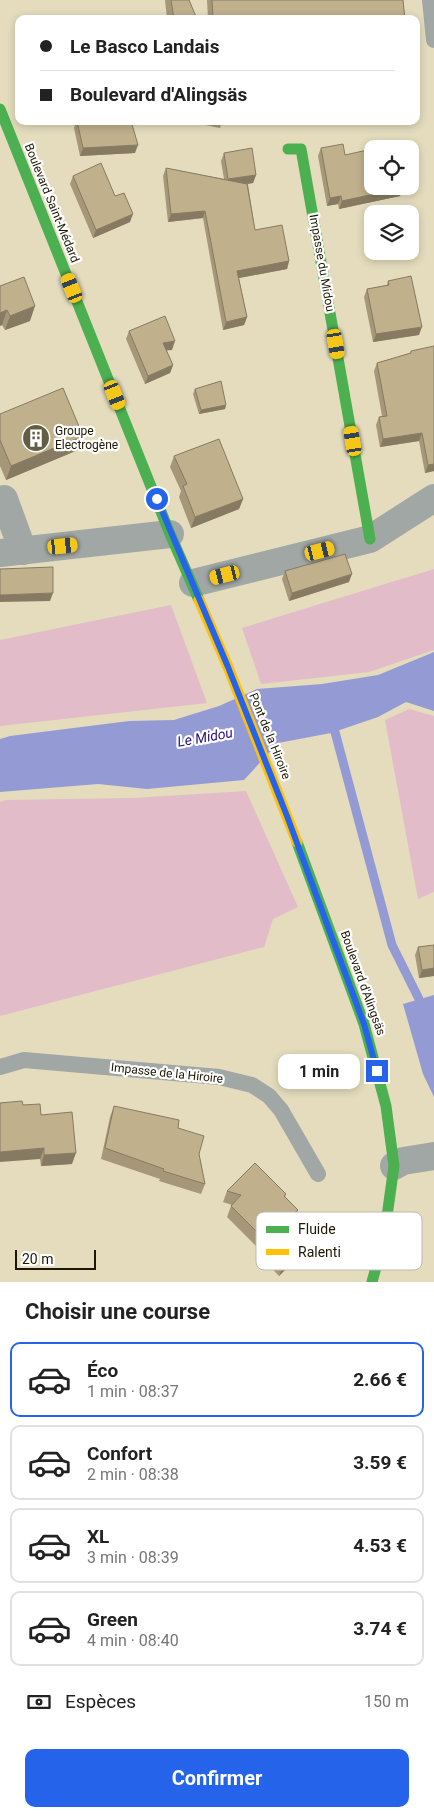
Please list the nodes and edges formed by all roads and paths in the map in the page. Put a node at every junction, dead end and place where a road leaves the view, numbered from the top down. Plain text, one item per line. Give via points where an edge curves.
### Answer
1 (430, 0) edge
2 (434, 40) edge
3 (0, 109) edge
4 (288, 149) dead end
5 (434, 498) edge
6 (4, 500) dead end
7 (170, 534) junction
8 (370, 538) junction
9 (12, 552) edge
10 (193, 583) junction
11 (228, 667) joint
12 (287, 816) joint
13 (0, 1067) edge
14 (434, 1156) edge
15 (394, 1166) junction
16 (318, 1174) dead end
17 (388, 1212) edge

1 - 2 lane
3 - 7 main road, Boulevard Saint-Médard
4 - 8 main road, Impasse du Midou via 301,149
5 - 8 street
6 - 9 street
7 - 9 street
7 - 10 main road, Boulevard Saint-Médard
8 - 10 street
10 - 11 main road, Boulevard Saint-Médard
11 - 12 main road, Pont de la Hiroire
12 - 15 main road, Boulevard d'Alingsäs via 371,1046 386,1106
13 - 16 lane, Impasse de la Hiroire via 24,1060 219,1077 252,1086 269,1096 280,1110
14 - 15 street via 403,1161
15 - 17 main road, Boulevard d'Alingsäs

